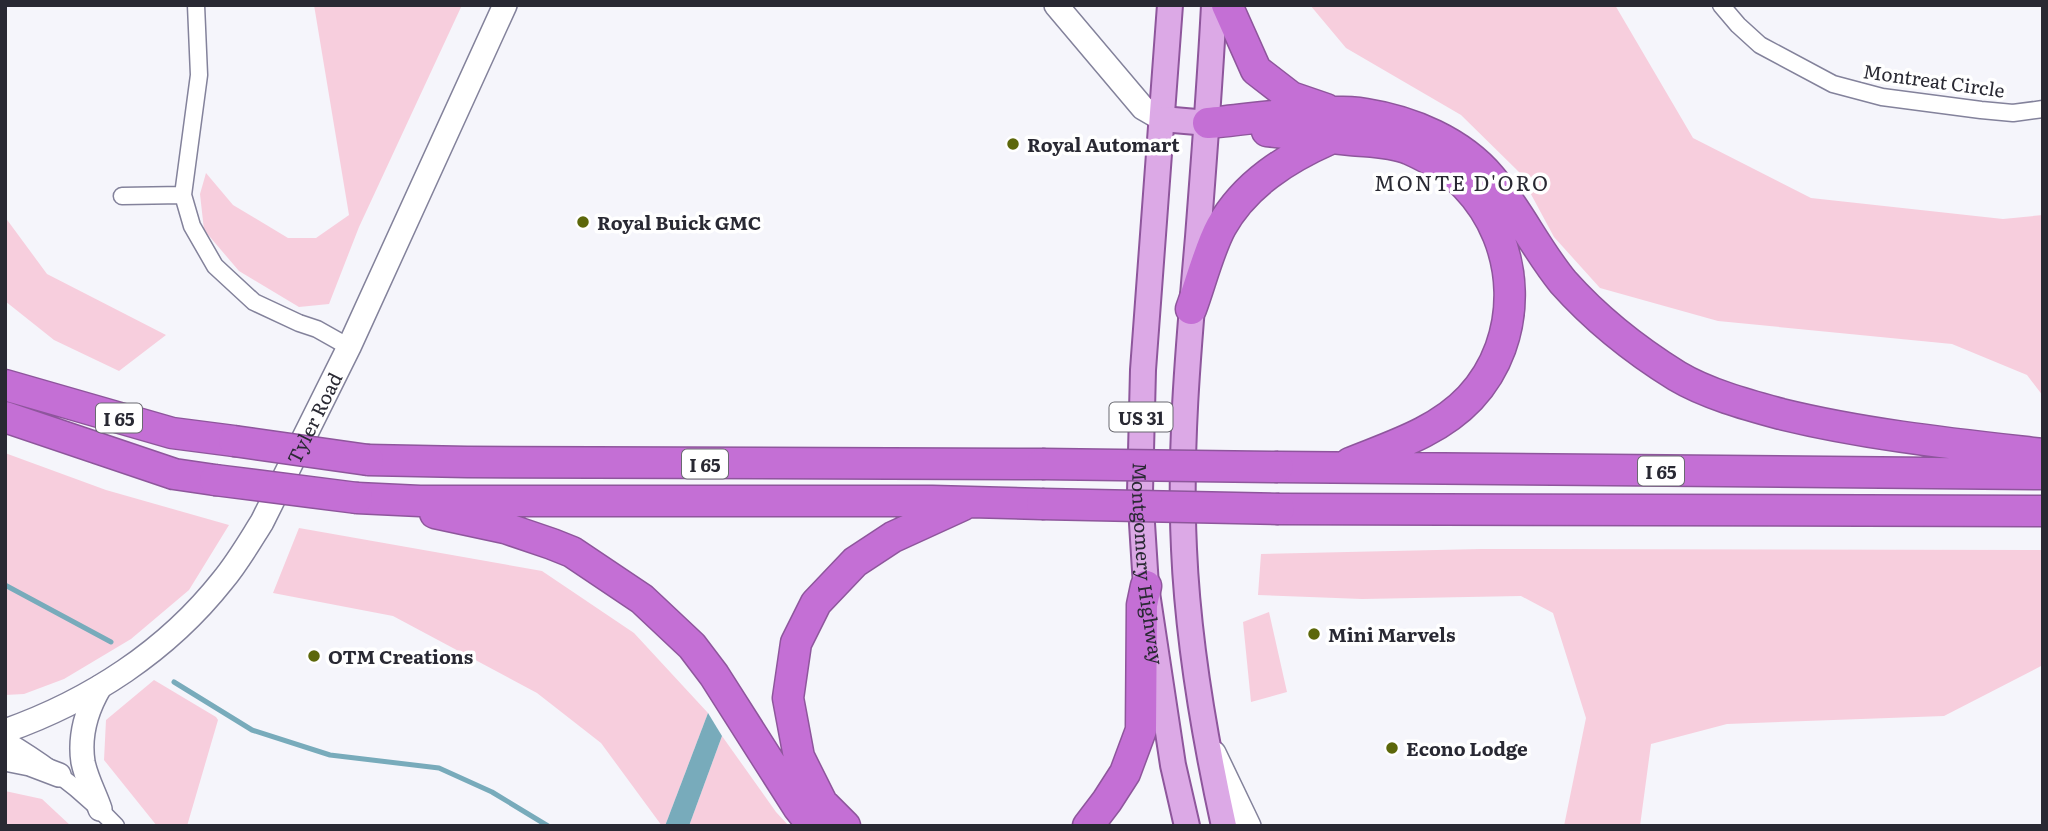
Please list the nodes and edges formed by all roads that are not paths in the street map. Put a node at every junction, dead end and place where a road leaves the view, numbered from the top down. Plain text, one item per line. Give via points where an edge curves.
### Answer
1 (196, 5) edge
2 (505, 5) edge
3 (1056, 5) edge
4 (1170, 5) edge
5 (1214, 5) edge
6 (1227, 5) edge
7 (1721, 5) edge
8 (2043, 110) edge
9 (1162, 119) junction
10 (1208, 123) junction
11 (1333, 125) junction
12 (183, 195) junction
13 (122, 196) dead end
14 (1191, 309) junction
15 (349, 347) junction
16 (5, 385) edge
17 (5, 417) edge
18 (2043, 454) edge
19 (1334, 468) junction
20 (2043, 474) edge
21 (365, 498) junction
22 (971, 502) junction
23 (2043, 511) edge
24 (1146, 586) junction
25 (100, 687) junction
26 (5, 731) edge
27 (1204, 732) junction
28 (5, 739) edge
29 (5, 760) edge
30 (59, 775) junction
31 (108, 818) edge
32 (813, 826) edge
33 (845, 826) edge
34 (1088, 826) edge
35 (1187, 826) edge
36 (1224, 826) edge
37 (1249, 826) edge

1 - 12 street via 199,75
2 - 15 street, Tyler Road
3 - 9 street via 1143,108
4 - 9 main road, Montgomery Highway / US 31
5 - 10 main road, Montgomery Highway / US 31
6 - 11 highway via 1256,71
7 - 8 street, Montreat Circle via 1760,45 1833,84 1882,97 1981,110
9 - 10 main road
9 - 24 main road, Montgomery Highway / US 31 via 1140,429
10 - 11 highway
10 - 14 main road, Montgomery Highway / US 31
11 - 14 highway via 1259,180 1221,227
11 - 18 highway via 1366,114 1393,120 1442,138 1470,158 1491,177 1571,290 1625,341 1680,378 1743,404 1825,425
11 - 19 highway via 1406,148 1466,186 1498,234 1511,285 1507,330 1487,376 1470,398 1421,435
12 - 13 street
12 - 15 street via 203,248 240,291 269,310
14 - 27 main road, Montgomery Highway / US 31 via 1182,455 1184,549
15 - 25 street, Tyler Road via 262,522 224,580 177,630
16 - 19 highway, I 65, bridge via 172,433 369,460
17 - 21 highway, I 65, bridge via 174,474
19 - 20 highway, I 65
21 - 22 highway, I 65
21 - 32 highway via 505,528 552,544 572,552 642,599 692,646 714,675
22 - 23 highway, I 65, bridge via 1279,509
22 - 33 highway via 893,537 855,562 816,603 796,643 788,698 799,757 822,803
24 - 34 highway via 1140,730 1125,773
24 - 35 main road, Montgomery Highway / US 31 via 1173,765
25 - 26 street, Tyler Road
25 - 31 street via 89,707 83,761
27 - 36 main road, Montgomery Highway / US 31
27 - 37 street
28 - 30 street
29 - 30 street
30 - 31 street

